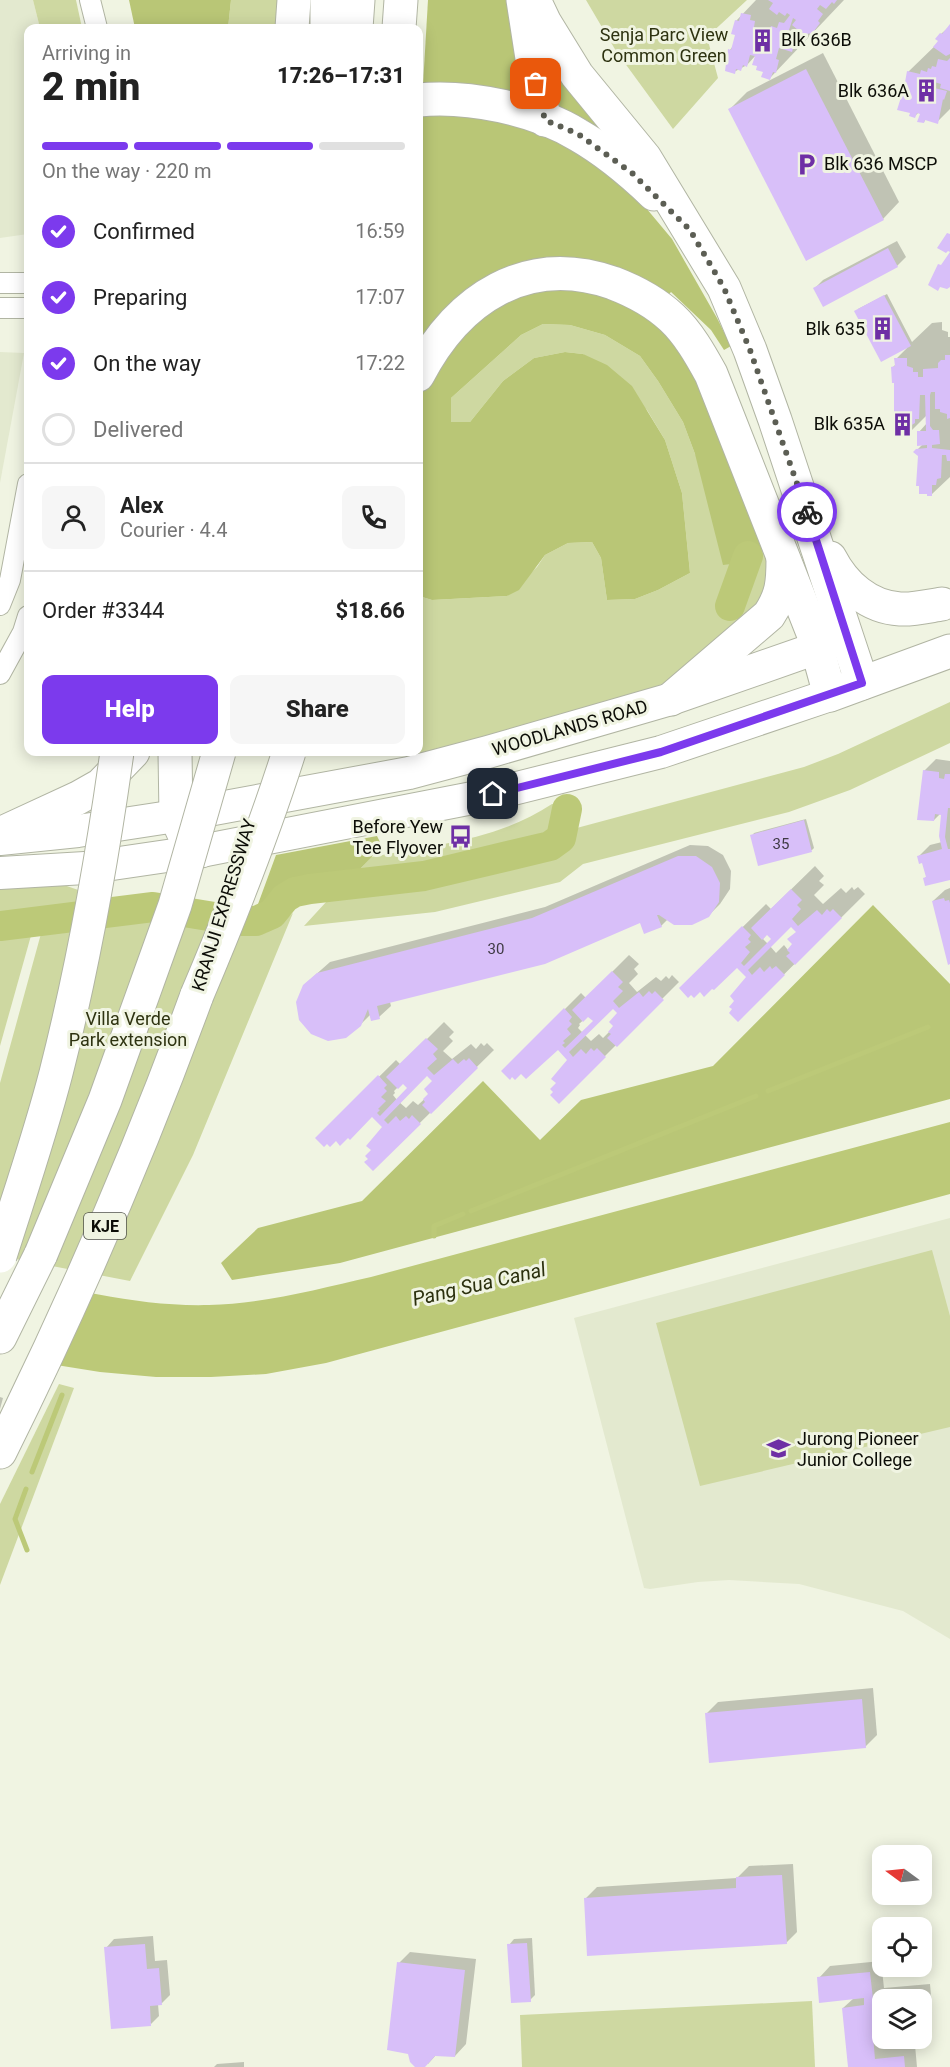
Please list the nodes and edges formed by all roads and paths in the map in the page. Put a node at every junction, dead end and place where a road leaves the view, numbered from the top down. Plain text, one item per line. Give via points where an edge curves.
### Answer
1 (90, 0) edge
2 (294, 0) edge
3 (327, 0) edge
4 (358, 0) edge
5 (401, 0) edge
6 (523, 0) edge
7 (534, 0) edge
8 (97, 24) edge
9 (292, 24) edge
10 (327, 24) edge
11 (356, 24) edge
12 (399, 24) edge
13 (423, 100) edge
14 (545, 120) junction
15 (690, 230) junction
16 (0, 283) edge
17 (24, 283) edge
18 (0, 308) edge
19 (24, 308) edge
20 (423, 367) edge
21 (24, 505) edge
22 (807, 514) junction
23 (783, 554) junction
24 (946, 602) edge
25 (0, 605) edge
26 (24, 629) edge
27 (831, 642) junction
28 (950, 651) edge
29 (0, 674) edge
30 (862, 683) junction
31 (831, 695) junction
32 (671, 699) junction
33 (116, 756) edge
34 (130, 756) edge
35 (176, 756) edge
36 (218, 756) edge
37 (269, 756) edge
38 (288, 756) edge
39 (176, 816) junction
40 (78, 831) junction
41 (0, 834) edge
42 (0, 839) edge
43 (201, 851) junction
44 (85, 868) junction
45 (0, 873) edge
46 (196, 995) junction
47 (0, 1256) edge
48 (0, 1337) edge
49 (0, 1452) edge

1 - 8 street
2 - 9 highway
3 - 10 highway
4 - 11 highway
5 - 12 highway
6 - 14 highway
7 - 15 highway via 577,75 645,158
13 - 14 highway via 469,101
14 - 15 highway via 578,134 632,173
15 - 22 highway via 724,288 750,350
16 - 17 street
18 - 19 street
20 - 23 highway via 439,340 462,315 486,296 516,281 544,274 573,273 627,288 672,318 694,344 711,374
21 - 25 street via 10,580
22 - 24 highway via 835,568 856,592 872,602 901,610
22 - 27 highway
23 - 27 highway
23 - 32 highway via 783,584 769,615
24 - 27 highway, WOODLANDS ROAD
26 - 29 street
27 - 30 highway
27 - 31 highway
27 - 32 main road, WOODLANDS ROAD
28 - 30 highway
30 - 31 highway
31 - 43 main road via 661,752 569,776
32 - 39 main road, WOODLANDS ROAD via 409,773
33 - 47 highway, bridge via 98,876 68,1020 42,1125
34 - 41 highway via 78,798
35 - 39 highway
36 - 48 highway, KJE, bridge via 175,905 105,1100
37 - 46 highway, KRANJI EXPRESSWAY / KJE, bridge
38 - 46 highway, bridge via 267,822
39 - 40 main road, WOODLANDS ROAD
39 - 43 highway via 187,841
40 - 42 main road, WOODLANDS ROAD
40 - 44 main road via 89,833 98,843 98,856
43 - 44 main road
44 - 45 main road
46 - 49 highway, KRANJI EXPRESSWAY / KJE via 96,1249

